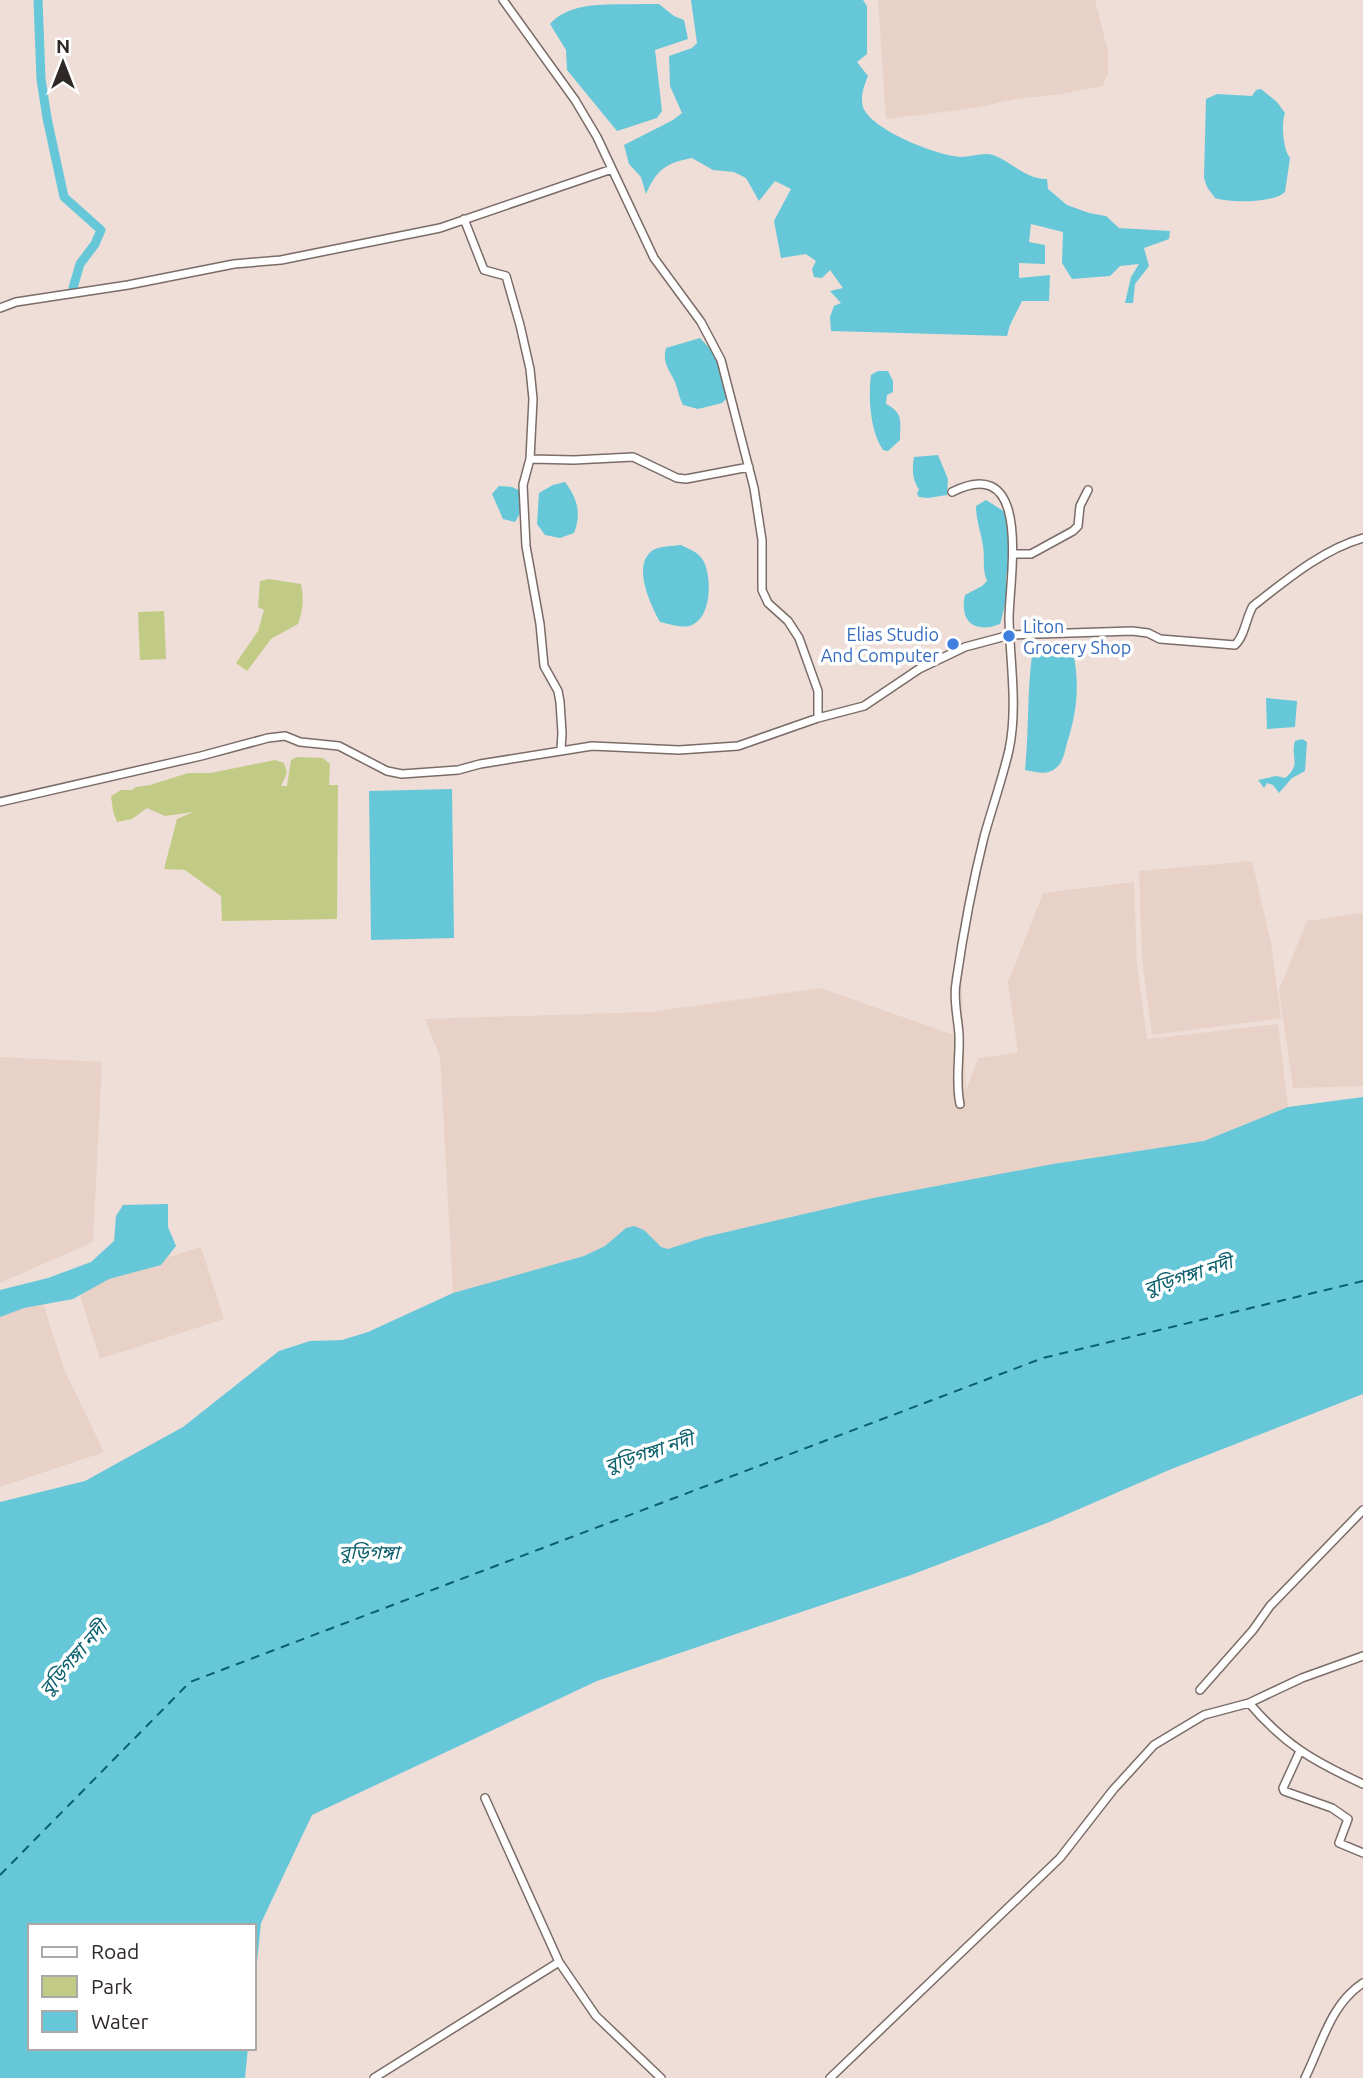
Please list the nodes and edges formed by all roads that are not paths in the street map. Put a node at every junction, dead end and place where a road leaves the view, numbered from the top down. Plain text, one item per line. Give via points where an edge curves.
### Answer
1 (503, 0) edge
2 (612, 169) junction
3 (464, 219) junction
4 (0, 308) edge
5 (530, 458) junction
6 (749, 467) junction
7 (1088, 489) dead end
8 (952, 492) dead end
9 (1363, 538) edge
10 (1014, 554) junction
11 (1010, 635) junction
12 (818, 718) junction
13 (561, 749) junction
14 (0, 802) edge
15 (960, 1104) dead end
16 (1363, 1510) edge
17 (1363, 1656) edge
18 (1200, 1690) dead end
19 (1249, 1703) junction
20 (1300, 1751) junction
21 (1363, 1784) edge
22 (485, 1798) dead end
23 (1363, 1853) edge
24 (559, 1962) junction
25 (1363, 1983) edge
26 (374, 2078) edge
27 (661, 2078) edge
28 (830, 2078) edge
29 (1305, 2078) edge

1 - 2 street via 575,100
2 - 3 street
2 - 6 street via 654,258 701,322 721,360
3 - 4 street via 440,228 281,260 234,264
3 - 5 street via 484,271 506,276 520,325 533,399
5 - 6 street via 634,457 686,480
5 - 13 street via 523,485 526,546 544,666 560,702
6 - 12 street via 762,540 762,590 799,638 818,691
7 - 10 street via 1073,531 1031,554
8 - 10 street via 963,486 994,488 1011,517
9 - 11 street via 1319,559 1254,606 1235,645 1160,639 1132,631
10 - 11 street
11 - 12 street via 952,651 864,706
11 - 15 street via 1014,668 1009,750 974,884 955,985
12 - 13 street via 738,746
13 - 14 street via 457,770 402,774 339,746 285,736
16 - 18 street via 1270,1606
17 - 19 street
19 - 20 street via 1272,1730
19 - 28 street via 1204,1715 1154,1745 1060,1858
20 - 21 street
20 - 23 street via 1284,1791 1332,1808 1348,1819 1339,1843
22 - 24 street
24 - 26 street
24 - 27 street via 596,2016
25 - 29 street via 1345,1997 1329,2022

